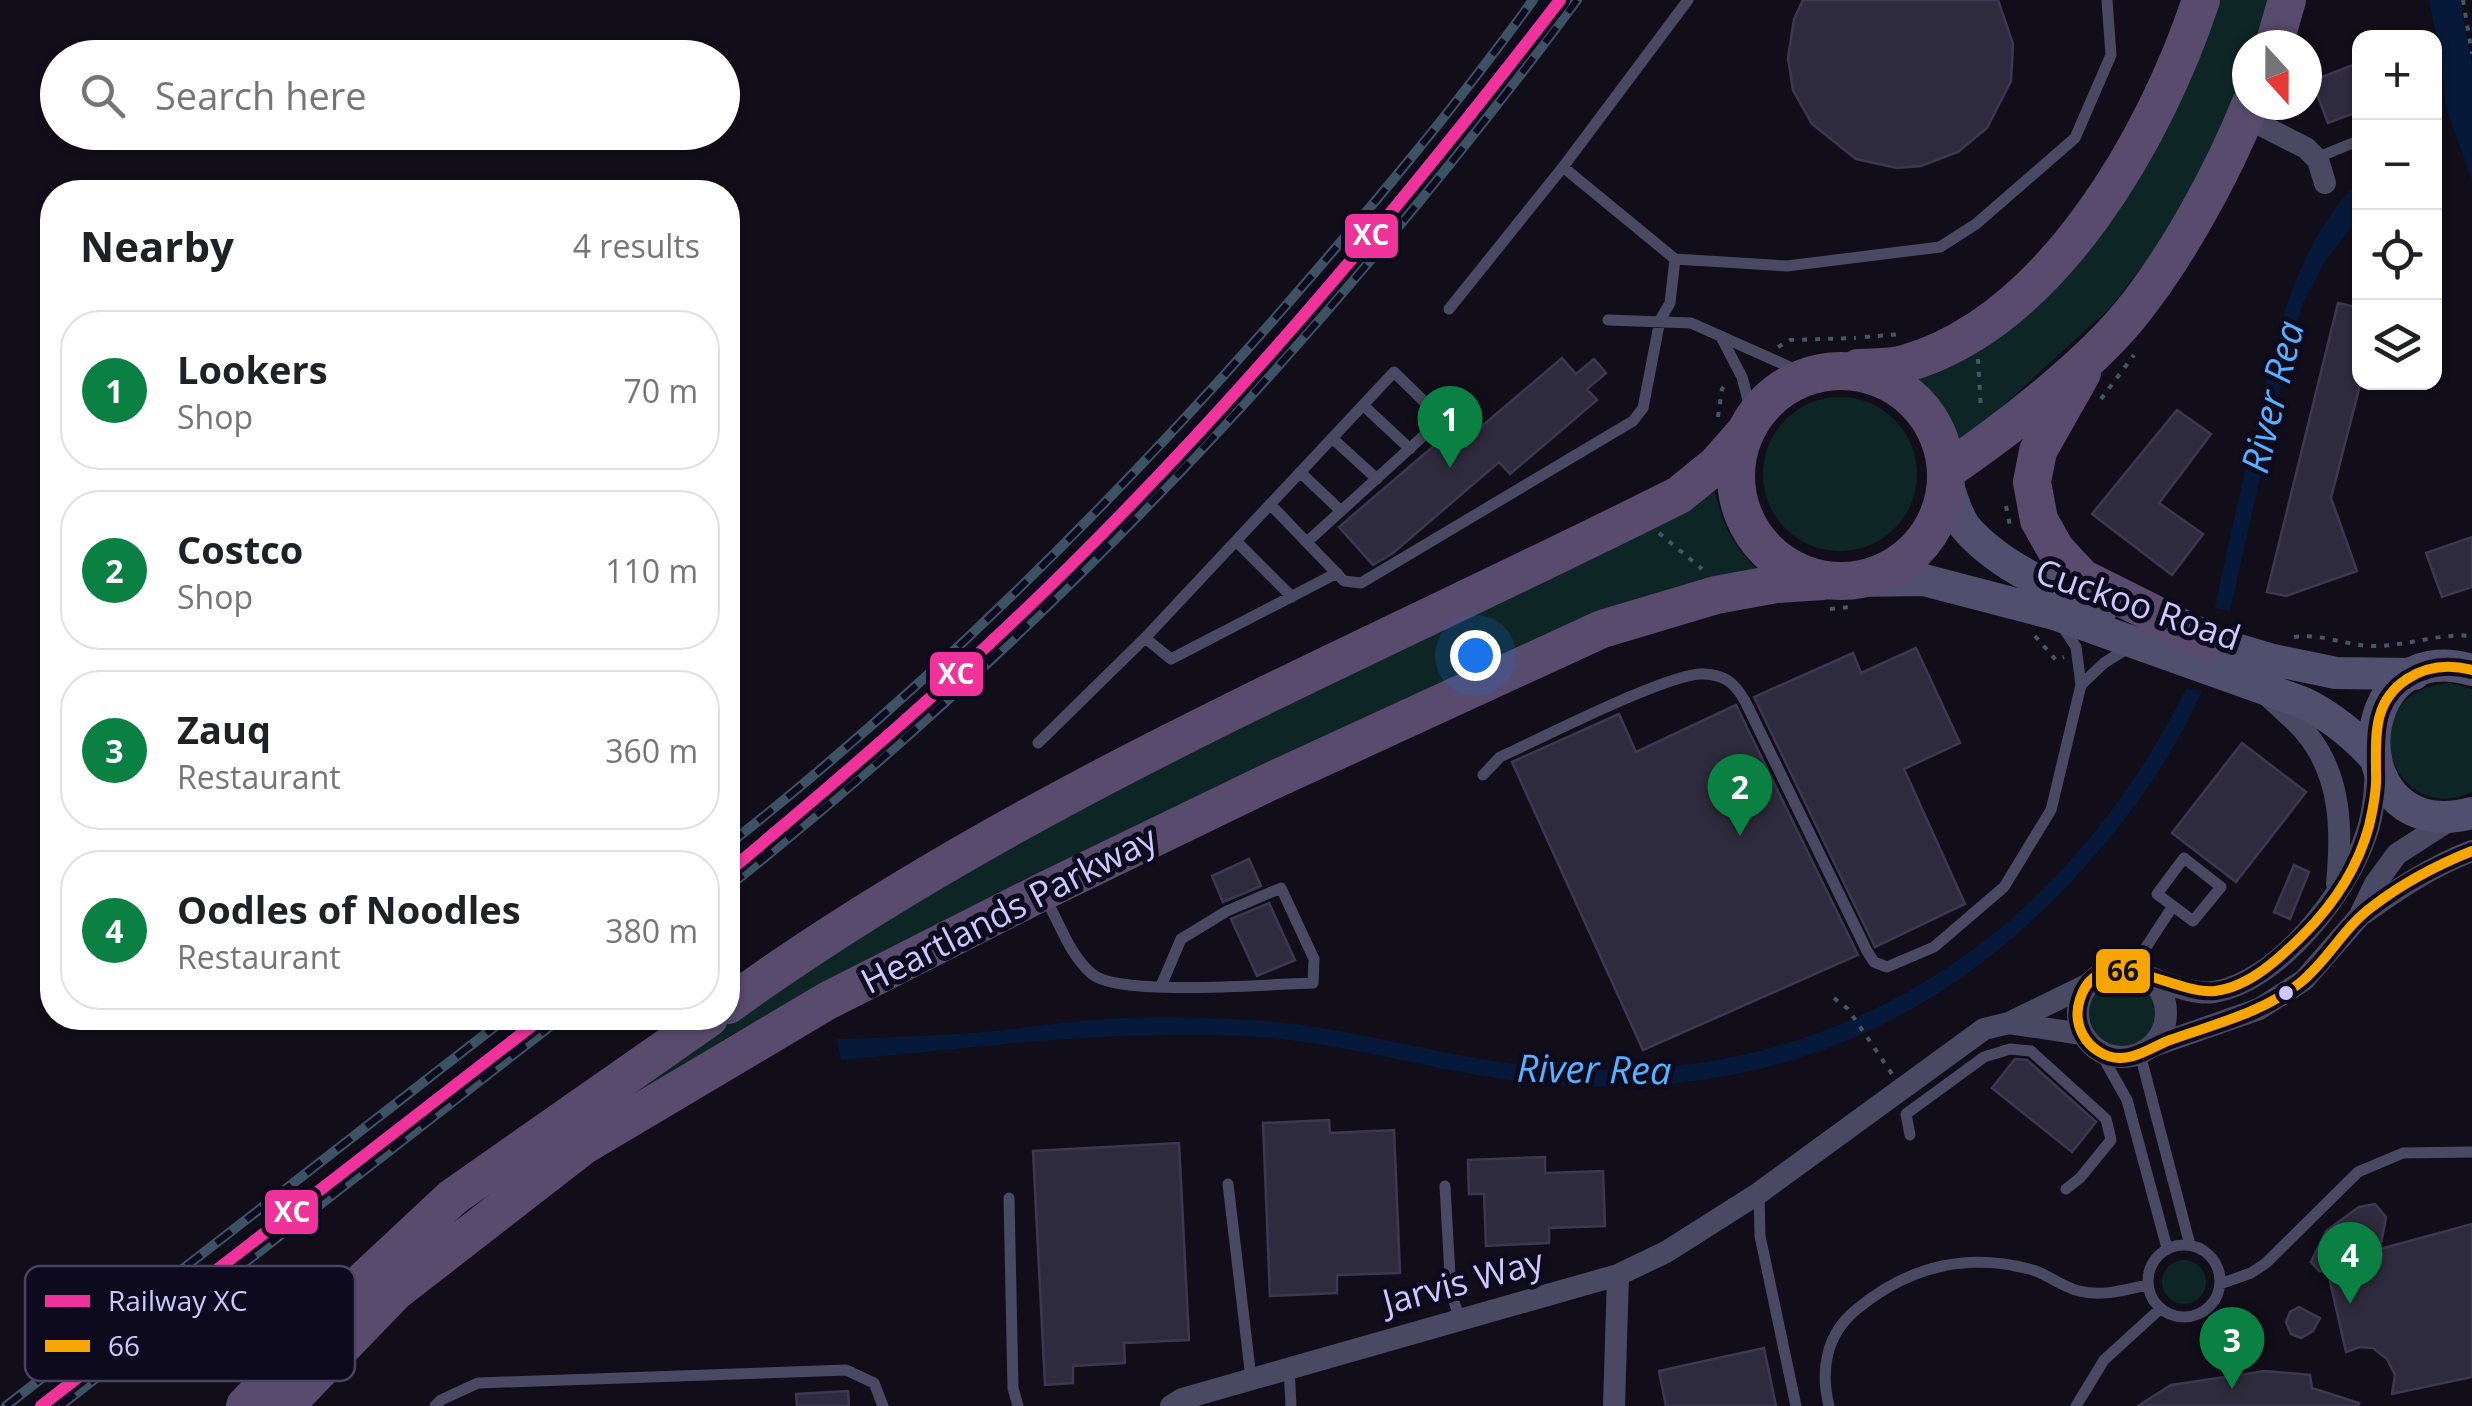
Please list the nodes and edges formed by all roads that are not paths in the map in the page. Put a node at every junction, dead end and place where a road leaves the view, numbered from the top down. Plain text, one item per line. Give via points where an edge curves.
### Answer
1 (1688, 0) edge
2 (2107, 0) edge
3 (2201, 0) edge
4 (2287, 0) edge
5 (2278, 30) edge
6 (2244, 120) edge
7 (2262, 120) edge
8 (2352, 143) edge
9 (2316, 158) junction
10 (1563, 167) junction
11 (2325, 183) dead end
12 (1675, 259) junction
13 (1449, 309) dead end
14 (1608, 320) dead end
15 (1660, 320) junction
16 (1721, 337) junction
17 (2090, 357) junction
18 (1822, 373) junction
19 (1364, 405) junction
20 (1736, 426) junction
21 (1332, 438) junction
22 (1410, 449) junction
23 (1300, 472) junction
24 (1377, 478) junction
25 (1948, 478) junction
26 (1270, 504) junction
27 (1341, 511) junction
28 (1236, 541) junction
29 (1307, 542) junction
30 (1338, 573) junction
31 (1844, 594) junction
32 (1292, 596) junction
33 (2044, 624) junction
34 (1146, 638) junction
35 (2206, 640) junction
36 (2135, 644) junction
37 (2472, 670) edge
38 (2414, 674) junction
39 (2082, 686) junction
40 (2262, 691) junction
41 (1038, 743) dead end
42 (2375, 760) junction
43 (1483, 774) dead end
44 (2464, 814) edge
45 (2472, 851) edge
46 (1042, 892) junction
47 (2337, 892) junction
48 (2173, 906) junction
49 (2359, 916) junction
50 (2139, 973) junction
51 (2087, 985) junction
52 (1161, 986) junction
53 (740, 996) edge
54 (2008, 1022) junction
55 (693, 1030) edge
56 (2082, 1034) junction
57 (2145, 1051) junction
58 (2100, 1052) junction
59 (1910, 1135) dead end
60 (2472, 1152) edge
61 (1228, 1184) dead end
62 (1446, 1186) dead end
63 (2066, 1189) dead end
64 (1758, 1193) junction
65 (1008, 1198) dead end
66 (2190, 1245) junction
67 (2167, 1248) junction
68 (1618, 1276) junction
69 (2220, 1284) junction
70 (2147, 1285) junction
71 (355, 1288) edge
72 (2160, 1309) junction
73 (1460, 1319) junction
74 (355, 1333) edge
75 (1289, 1367) junction
76 (1252, 1378) junction
77 (268, 1381) edge
78 (309, 1381) edge
79 (245, 1406) edge
80 (285, 1406) edge
81 (435, 1406) edge
82 (883, 1406) edge
83 (1018, 1406) edge
84 (1171, 1406) edge
85 (1291, 1406) edge
86 (1614, 1406) edge
87 (1796, 1406) edge
88 (1829, 1406) edge
89 (2076, 1406) edge

1 - 10 lane
2 - 12 lane via 2111,55 2075,138 1940,247 1787,266
3 - 18 main road via 2184,52 2121,173 2052,266 2004,311 1950,346 1901,365
4 - 5 main road
6 - 17 main road via 2170,256 2130,315
7 - 9 street
8 - 9 lane
9 - 11 street
10 - 12 lane
10 - 13 lane
12 - 15 lane via 1670,303
14 - 15 lane
15 - 16 lane via 1691,323
15 - 30 lane via 1643,408 1632,421 1362,583
16 - 18 lane
16 - 20 lane via 1742,376
17 - 25 main road
17 - 35 main road via 2038,452 2032,482 2039,520 2082,578
18 - 20 main road via 1773,394
18 - 25 main road via 1872,374 1902,388 1929,415
19 - 21 lane
19 - 22 lane
19 - 22 lane via 1394,372 1442,419
20 - 31 main road via 1736,493 1747,524 1774,558
20 - 53 main road, Heartlands Parkway via 1716,465 1679,495 1232,710 1003,829
21 - 23 lane
21 - 24 lane
22 - 24 lane
23 - 26 lane
23 - 27 lane
24 - 27 lane
25 - 31 main road via 1941,514 1924,543 1898,566
25 - 35 main road, Cuckoo Road via 1965,528 2003,560 2105,610
26 - 28 lane
26 - 29 lane
27 - 29 lane
28 - 32 lane
28 - 34 lane
29 - 30 lane
30 - 32 lane
31 - 33 main road, Cuckoo Road via 1924,580
31 - 46 main road, Heartlands Parkway via 1776,584 1602,629
32 - 34 lane via 1171,659
33 - 36 main road, Cuckoo Road
33 - 39 lane via 2077,653
34 - 41 lane
35 - 38 main road, Cuckoo Road via 2336,674
36 - 39 lane via 2104,662
36 - 40 main road, Cuckoo Road
37 - 38 main road, Cuckoo Road via 2447,666
38 - 42 main road via 2379,712
39 - 43 lane via 2050,810 2004,887 1934,948 1887,967 1867,951 1745,701 1722,676 1698,673 1654,688 1500,756
40 - 42 main road, Cuckoo Road via 2328,715
40 - 47 street via 2308,734 2334,790 2340,816
42 - 44 main road, Cuckoo Road via 2408,806
42 - 47 street via 2367,834
44 - 49 street via 2397,854
45 - 49 street via 2442,862
46 - 52 lane via 1073,955 1096,978
46 - 74 main road, Heartlands Parkway via 828,1002 583,1146 395,1292
47 - 50 street via 2275,961 2229,988 2188,990
48 - 48 lane via 2157,894 2184,858 2221,887 2193,922
48 - 50 lane
49 - 57 street via 2286,993
50 - 51 street via 2108,971
50 - 57 street via 2162,995 2166,1011 2161,1035
51 - 54 street, Jarvis Way
51 - 56 street via 2077,1008
52 - 52 lane via 1313,984 1314,959 1281,888 1181,939
54 - 56 street
54 - 64 street, Jarvis Way via 1984,1028
55 - 71 main road via 453,1198
56 - 58 street
57 - 58 street via 2116,1058
57 - 66 lane
58 - 67 lane via 2126,1100
59 - 63 lane via 1906,1114 1984,1056 2031,1051 2106,1119 2111,1140
60 - 69 lane via 2403,1153 2358,1172 2266,1264
61 - 76 lane
62 - 73 lane via 1451,1293
64 - 68 street, Jarvis Way
64 - 87 lane via 1760,1236
65 - 83 lane via 1012,1388
66 - 67 lane
66 - 69 lane via 2217,1266
67 - 70 lane via 2156,1257
68 - 73 street, Jarvis Way
68 - 86 street
69 - 72 lane via 2204,1312 2174,1316
70 - 72 lane
70 - 88 lane via 2104,1294 2078,1291 2032,1269 1986,1262 1948,1262 1912,1272 1847,1317 1826,1354
72 - 89 lane via 2104,1360
73 - 75 street, Jarvis Way
75 - 76 street, Jarvis Way
75 - 85 lane
76 - 84 street, Jarvis Way
77 - 79 main road
78 - 80 main road, Heartlands Parkway
81 - 82 lane via 478,1383 846,1370 874,1382

